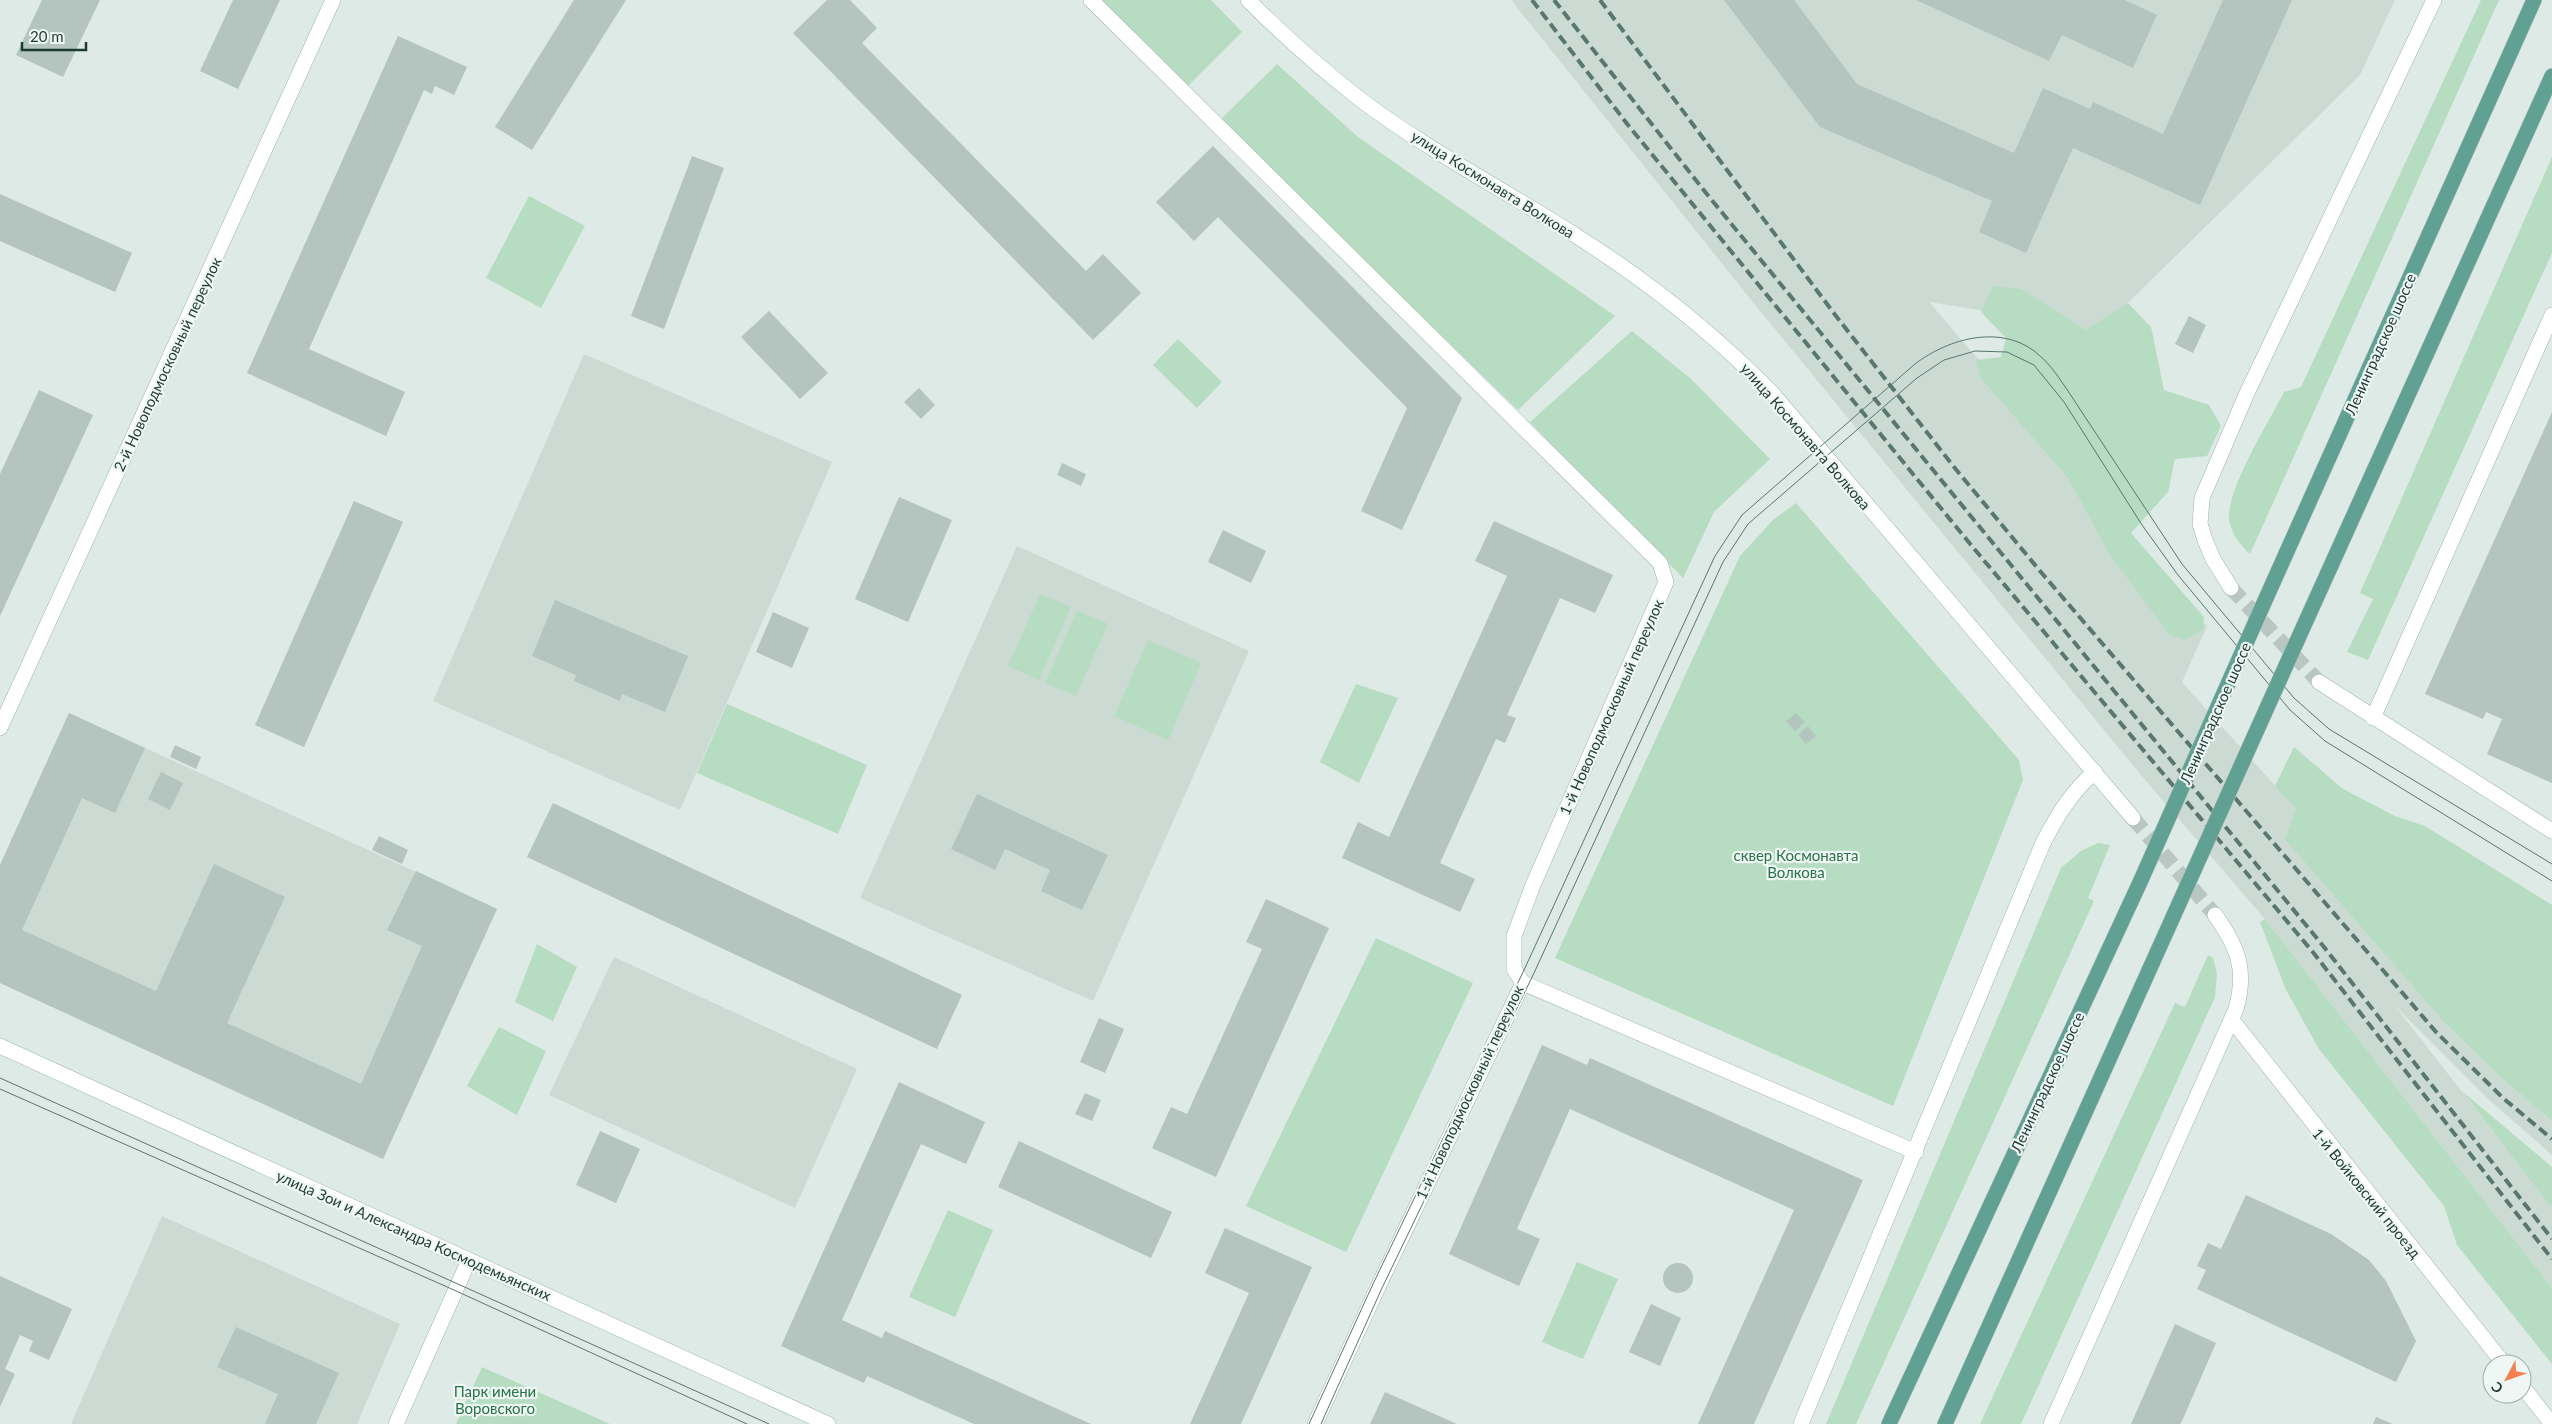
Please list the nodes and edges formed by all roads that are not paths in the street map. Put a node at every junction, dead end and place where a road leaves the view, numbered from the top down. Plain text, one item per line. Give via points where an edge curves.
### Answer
1 (333, 0) edge
2 (1091, 0) edge
3 (1248, 0) edge
4 (2434, 0) edge
5 (2534, 0) edge
6 (2552, 76) edge
7 (2552, 315) edge
8 (2232, 588) tunnel mouth
9 (2319, 682) tunnel mouth
10 (2373, 718) junction
11 (0, 728) edge
12 (2095, 772) junction
13 (2133, 818) tunnel mouth
14 (2552, 831) edge
15 (2215, 915) tunnel mouth
16 (1523, 982) junction
17 (2232, 1020) junction
18 (0, 1046) edge
19 (1916, 1152) junction
20 (469, 1260) junction
21 (2496, 1354) edge
22 (2532, 1399) edge
23 (396, 1424) edge
24 (828, 1424) edge
25 (1315, 1424) edge
26 (1801, 1424) edge
27 (1889, 1424) edge
28 (1945, 1424) edge
29 (2051, 1424) edge
30 (2552, 1424) edge

1 - 11 street, 2-й Новоподмосковный переулок
2 - 16 street, 1-й Новоподмосковный переулок via 1660,563 1666,582 1532,885 1514,936 1514,969
3 - 12 street, улица Космонавта Волкова via 1286,37 1361,100 1639,278 1689,315 1736,357 1772,393
4 - 8 street via 2247,393 2202,498 2200,524 2204,540
5 - 27 main road, Ленинградское шоссе, bridge via 2141,880
6 - 28 main road, bridge
7 - 10 street
9 - 10 street
10 - 14 street
12 - 13 street, улица Космонавта Волкова
12 - 19 street via 2065,805 2043,843 1963,1030
15 - 17 street via 2233,943 2242,978
16 - 19 street
16 - 25 street, 1-й Новоподмосковный переулок
17 - 21 street, 1-й Войковский проезд
17 - 29 street
18 - 20 street, улица Зои и Александра Космодемьянских
19 - 26 street
20 - 23 street
20 - 24 street, улица Зои и Александра Космодемьянских
22 - 30 street

